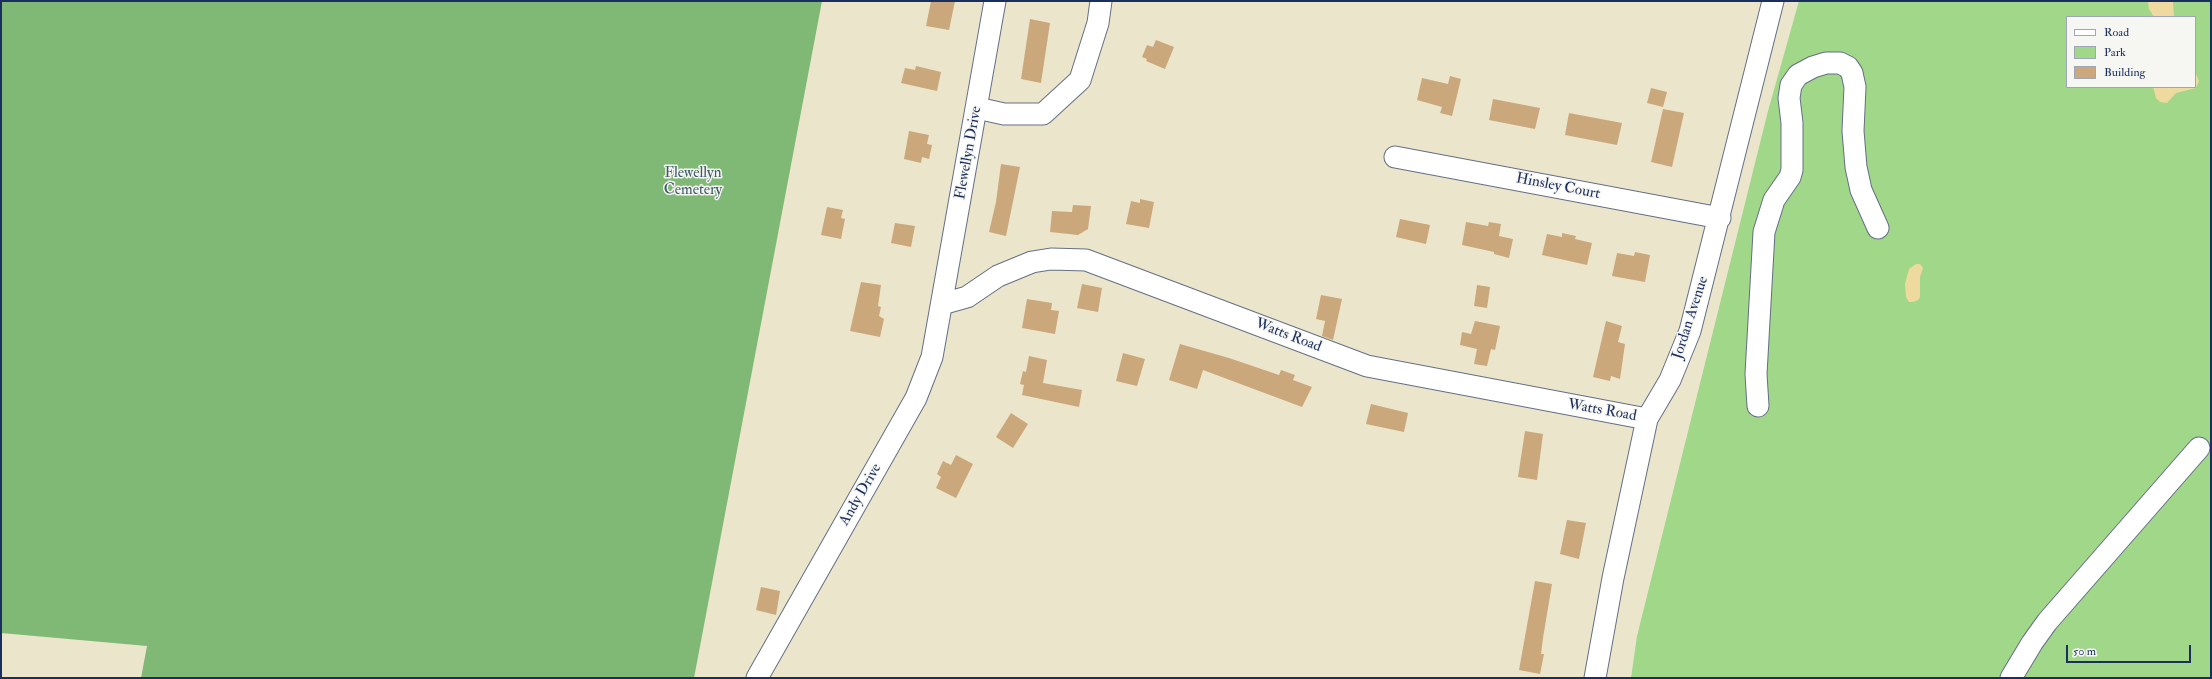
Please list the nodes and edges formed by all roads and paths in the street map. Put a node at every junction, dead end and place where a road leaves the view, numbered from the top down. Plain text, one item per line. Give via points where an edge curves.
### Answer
1 (995, 1) edge
2 (1101, 1) edge
3 (1773, 1) edge
4 (977, 108) junction
5 (1395, 157) dead end
6 (1720, 218) junction
7 (1878, 228) dead end
8 (942, 304) junction
9 (1758, 406) dead end
10 (1647, 419) junction
11 (2199, 448) dead end
12 (757, 678) edge
13 (1595, 678) edge
14 (2011, 678) edge

1 - 4 street, Flewellyn Drive
2 - 4 street via 1098,23 1080,80 1043,114 1004,114
3 - 6 street, Jordan Avenue
4 - 8 street, Flewellyn Drive
5 - 6 street, Hinsley Court
6 - 10 street, Jordan Avenue via 1690,331 1670,380
7 - 9 street via 1861,190 1856,167 1853,131 1855,87 1852,73 1848,67 1840,63 1830,62 1813,67 1798,75 1791,85 1789,98 1792,170 1774,200 1763,237 1756,374
8 - 10 street, Watts Road via 968,297 998,276 1032,262 1051,259 1086,260 1366,366
8 - 12 street, Andy Drive via 932,357 916,398
10 - 13 street, Jordan Avenue via 1613,578
11 - 14 street via 2047,622

